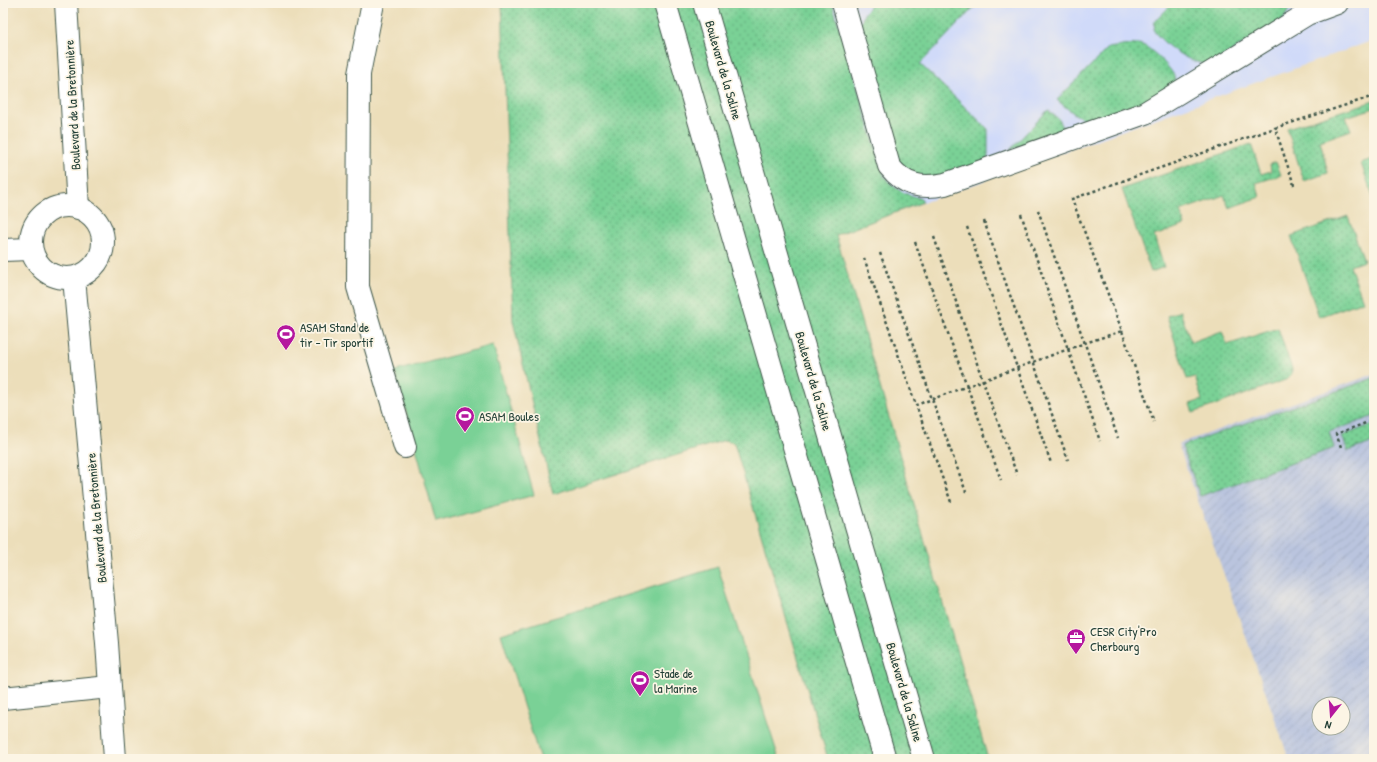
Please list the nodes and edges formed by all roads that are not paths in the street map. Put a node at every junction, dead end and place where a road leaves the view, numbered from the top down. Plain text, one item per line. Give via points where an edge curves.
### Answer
1 (66, 3) edge
2 (373, 3) edge
3 (665, 3) edge
4 (704, 3) edge
5 (843, 3) edge
6 (1337, 3) edge
7 (78, 208) junction
8 (31, 249) junction
9 (3, 250) edge
10 (74, 278) junction
11 (405, 447) dead end
12 (109, 686) junction
13 (3, 698) edge
14 (115, 759) edge
15 (885, 759) edge
16 (924, 759) edge

1 - 7 main road, Boulevard de la Bretonnière
2 - 11 main road via 359,74 358,287
3 - 15 main road
4 - 16 main road, Boulevard de la Saline
5 - 6 main road via 889,166 896,176 917,186 931,187 1145,113 1307,14
7 - 8 main road via 53,208 43,215 31,236
7 - 10 main road via 89,213 97,222 102,233 103,246 94,267
8 - 9 main road
8 - 10 main road via 42,269 52,275
10 - 12 main road, Boulevard de la Bretonnière
12 - 13 main road
12 - 14 main road, Boulevard de la Bretonnière

